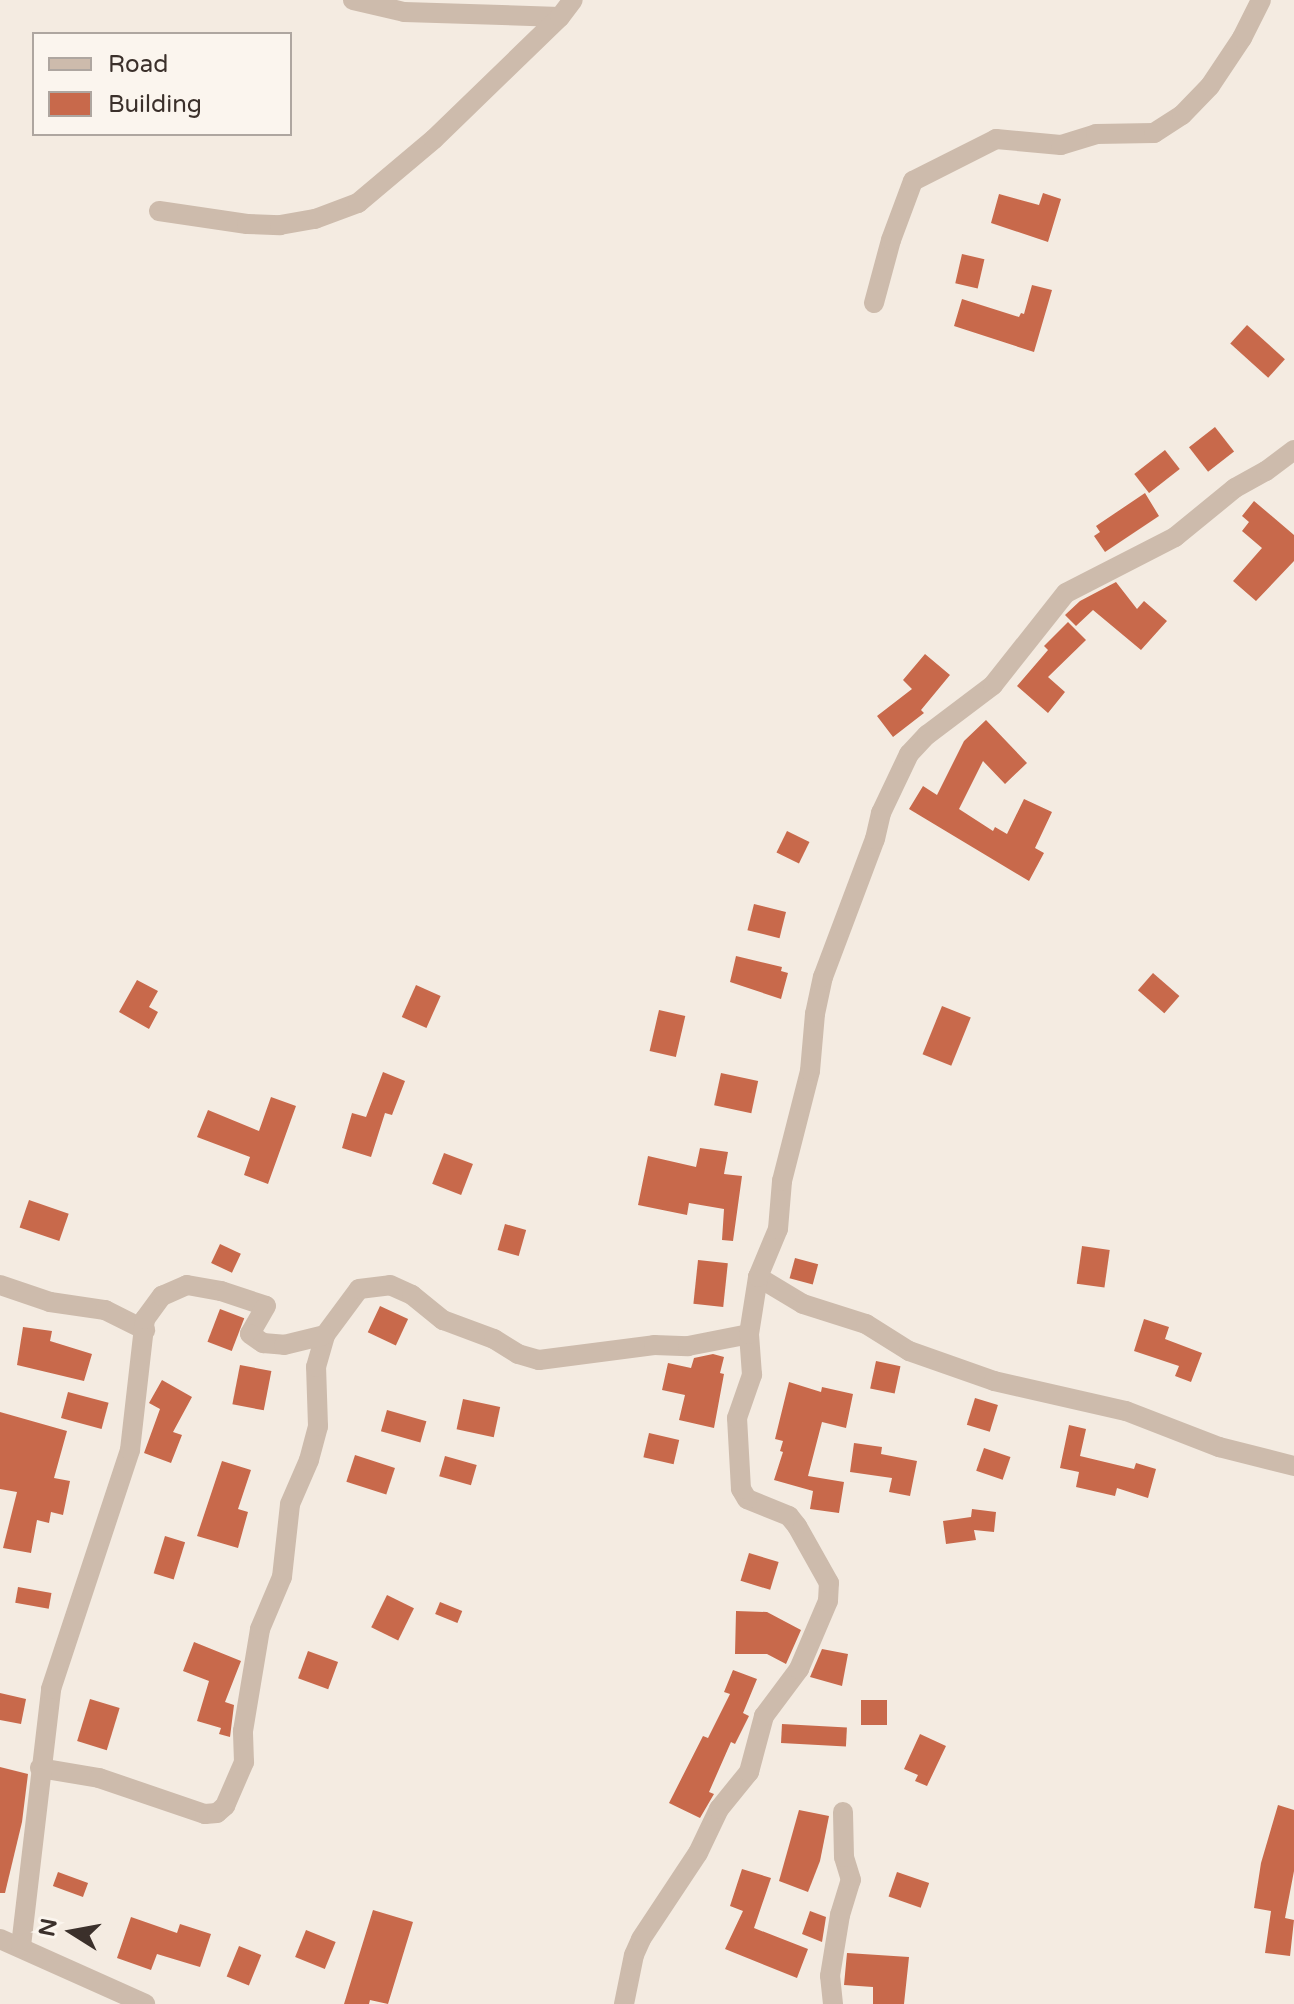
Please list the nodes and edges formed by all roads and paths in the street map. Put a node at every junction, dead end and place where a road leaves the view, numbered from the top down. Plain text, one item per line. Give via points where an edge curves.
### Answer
1 (353, 0) edge
2 (573, 0) edge
3 (1261, 0) edge
4 (560, 17) junction
5 (159, 211) dead end
6 (874, 303) dead end
7 (1294, 450) edge
8 (758, 1277) junction
9 (0, 1285) edge
10 (145, 1330) junction
11 (749, 1334) junction
12 (325, 1335) junction
13 (1294, 1466) edge
14 (40, 1768) junction
15 (843, 1812) dead end
16 (0, 1939) edge
17 (21, 1946) junction
18 (145, 2004) edge
19 (624, 2004) edge
20 (833, 2004) edge

1 - 4 street via 404,12
2 - 4 street
3 - 6 street via 1210,86 1182,115 1154,133 1096,134 1061,145 989,140 913,181
4 - 5 street via 434,139 358,203 280,225
7 - 8 street via 1235,488 1175,537 1066,593 993,685 909,754 881,813 823,977 810,1071 782,1181 778,1229
8 - 11 street
8 - 13 street via 803,1304 866,1324 909,1351 994,1381 1126,1411 1219,1447
9 - 10 street via 50,1302 105,1310
10 - 12 street via 145,1319 162,1296 187,1285 266,1306 250,1334 263,1343 284,1345
10 - 14 street via 130,1450 51,1689
11 - 12 street via 688,1346 654,1345 539,1360 443,1320 412,1295 381,1284 353,1294
11 - 19 street via 752,1375 737,1418 741,1489 747,1499 789,1516 797,1526 829,1583 828,1601 799,1669 764,1716 749,1772 719,1809 698,1853 641,1939
12 - 14 street via 316,1367 318,1426 290,1504 282,1577 260,1629 243,1731 244,1762 225,1806 205,1814 99,1778
14 - 17 street
15 - 20 street via 844,1857 851,1880 830,1976
16 - 17 street
17 - 18 street

